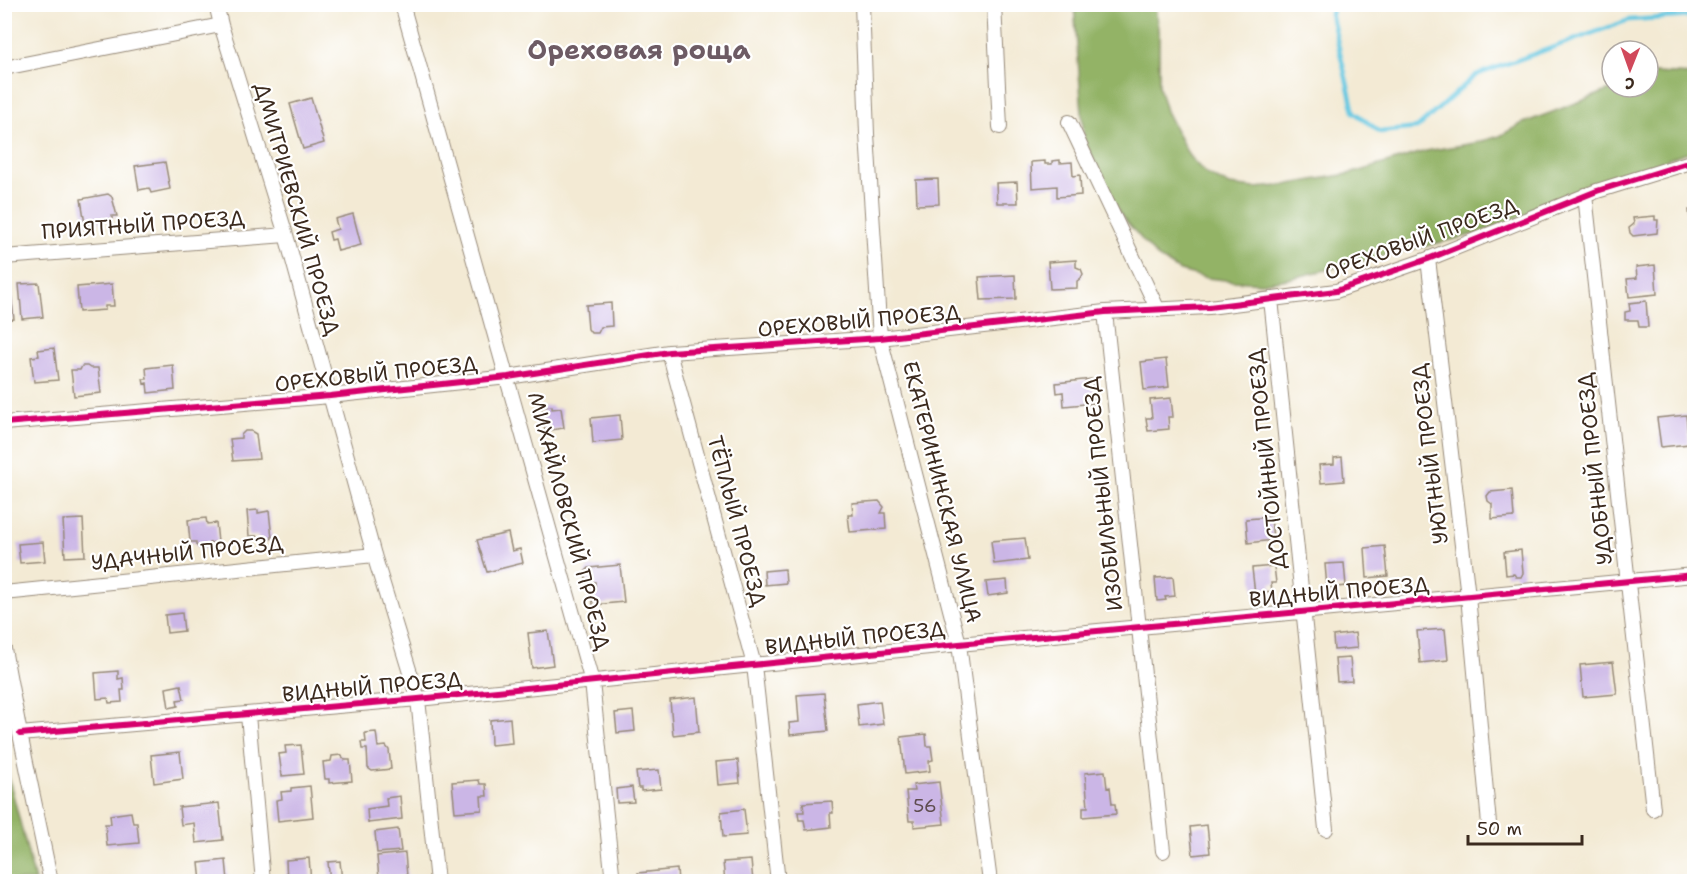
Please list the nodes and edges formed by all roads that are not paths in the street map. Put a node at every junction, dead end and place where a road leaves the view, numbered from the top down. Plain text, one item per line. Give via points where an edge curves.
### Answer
1 (216, 4) edge
2 (402, 4) edge
3 (862, 4) edge
4 (994, 4) edge
5 (220, 25) junction
6 (4, 68) edge
7 (1069, 122) dead end
8 (999, 127) dead end
9 (1695, 161) edge
10 (1585, 195) junction
11 (286, 235) junction
12 (4, 257) edge
13 (1428, 259) junction
14 (1271, 299) junction
15 (1158, 310) junction
16 (1105, 312) junction
17 (880, 338) junction
18 (669, 352) junction
19 (508, 377) junction
20 (330, 396) junction
21 (4, 423) edge
22 (374, 555) junction
23 (1695, 575) edge
24 (1628, 581) junction
25 (4, 593) edge
26 (1468, 596) junction
27 (1304, 610) junction
28 (1139, 628) junction
29 (959, 644) junction
30 (4, 649) edge
31 (754, 665) junction
32 (592, 682) junction
33 (418, 699) junction
34 (248, 715) junction
35 (20, 734) junction
36 (1653, 809) dead end
37 (1489, 824) dead end
38 (1326, 830) dead end
39 (1163, 851) dead end
40 (51, 882) edge
41 (263, 882) edge
42 (437, 882) edge
43 (613, 882) edge
44 (778, 882) edge
45 (990, 882) edge

1 - 5 street, ДМИТРИЕВСКИЙ ПРОЕЗД
2 - 19 street, МИХАЙЛОВСКИЙ ПРОЕЗД
3 - 17 street, ЕКАТЕРИНИНСКАЯ УЛИЦА
4 - 8 street
5 - 6 street
5 - 11 street, ДМИТРИЕВСКИЙ ПРОЕЗД
7 - 15 street
9 - 10 street, ОРЕХОВЫЙ ПРОЕЗД
10 - 13 street, ОРЕХОВЫЙ ПРОЕЗД
10 - 24 street, УДОБНЫЙ ПРОЕЗД
11 - 12 street, ПРИЯТНЫЙ ПРОЕЗД
11 - 20 street, ДМИТРИЕВСКИЙ ПРОЕЗД
13 - 14 street, ОРЕХОВЫЙ ПРОЕЗД via 1336,291
13 - 26 street, УЮТНЫЙ ПРОЕЗД
14 - 15 street, ОРЕХОВЫЙ ПРОЕЗД
14 - 27 street, ДОСТОЙНЫЙ ПРОЕЗД
15 - 16 street, ОРЕХОВЫЙ ПРОЕЗД
16 - 17 street, ОРЕХОВЫЙ ПРОЕЗД
16 - 28 street, ИЗОБИЛЬНЫЙ ПРОЕЗД
17 - 18 street, ОРЕХОВЫЙ ПРОЕЗД
17 - 29 street, ЕКАТЕРИНИНСКАЯ УЛИЦА
18 - 19 street, ОРЕХОВЫЙ ПРОЕЗД
18 - 31 street, ТЁПЛЫЙ ПРОЕЗД
19 - 20 street, ОРЕХОВЫЙ ПРОЕЗД
19 - 32 street, МИХАЙЛОВСКИЙ ПРОЕЗД
20 - 21 street, ОРЕХОВЫЙ ПРОЕЗД
20 - 22 street, ДМИТРИЕВСКИЙ ПРОЕЗД
22 - 25 street, УДАЧНЫЙ ПРОЕЗД
22 - 33 street, ДМИТРИЕВСКИЙ ПРОЕЗД
23 - 24 street, ВИДНЫЙ ПРОЕЗД
24 - 26 street, ВИДНЫЙ ПРОЕЗД
24 - 36 street, УДОБНЫЙ ПРОЕЗД
26 - 27 street, ВИДНЫЙ ПРОЕЗД
26 - 37 street, УЮТНЫЙ ПРОЕЗД
27 - 28 street, ВИДНЫЙ ПРОЕЗД
27 - 38 street, ДОСТОЙНЫЙ ПРОЕЗД
28 - 29 street, ВИДНЫЙ ПРОЕЗД
28 - 39 street, ИЗОБИЛЬНЫЙ ПРОЕЗД
29 - 31 street, ВИДНЫЙ ПРОЕЗД
29 - 45 street, ЕКАТЕРИНИНСКАЯ УЛИЦА
30 - 35 street
31 - 32 street, ВИДНЫЙ ПРОЕЗД
31 - 44 street, ТЁПЛЫЙ ПРОЕЗД
32 - 33 street, ВИДНЫЙ ПРОЕЗД
32 - 43 street, МИХАЙЛОВСКИЙ ПРОЕЗД
33 - 34 street, ВИДНЫЙ ПРОЕЗД
33 - 42 street, ДМИТРИЕВСКИЙ ПРОЕЗД
34 - 35 street, ВИДНЫЙ ПРОЕЗД
34 - 41 street
35 - 40 street

